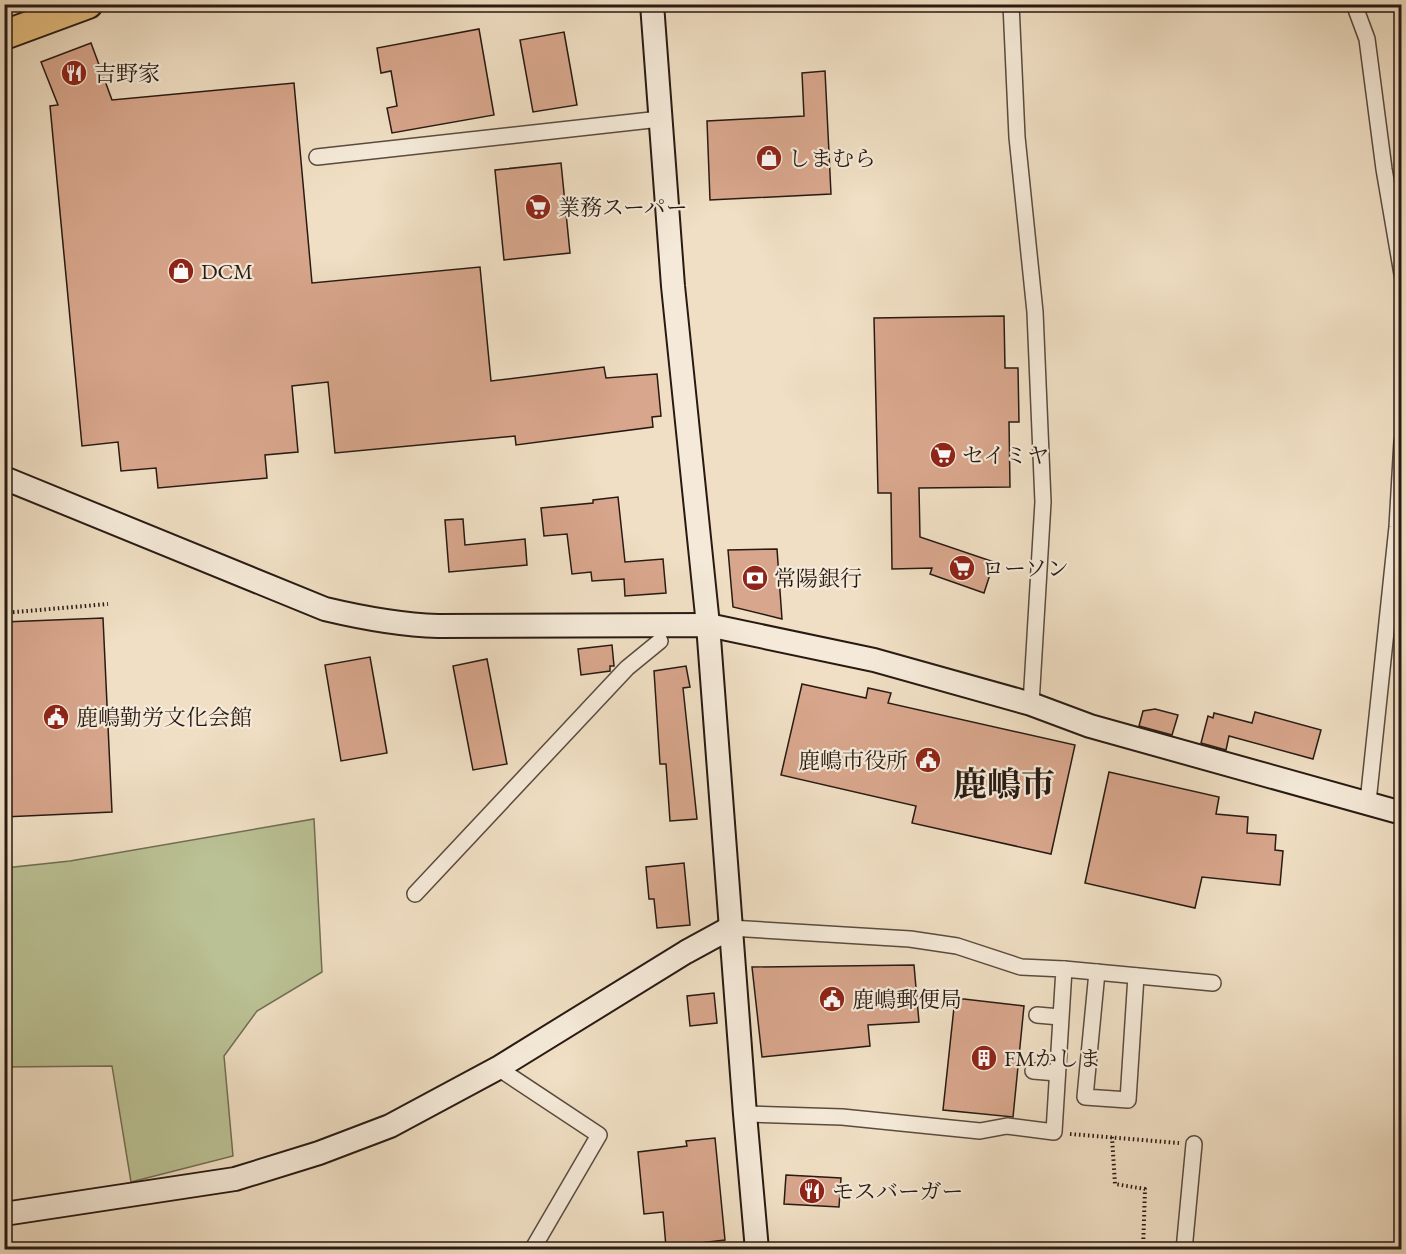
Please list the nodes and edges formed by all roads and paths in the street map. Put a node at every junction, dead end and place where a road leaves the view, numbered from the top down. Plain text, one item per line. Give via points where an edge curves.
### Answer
1 (88, 4) edge
2 (652, 4) edge
3 (1011, 4) edge
4 (1354, 4) edge
5 (4, 35) edge
6 (660, 119) junction
7 (317, 158) dead end
8 (1401, 274) edge
9 (1401, 441) edge
10 (4, 478) edge
11 (108, 604) dead end
12 (4, 613) edge
13 (708, 625) junction
14 (660, 641) dead end
15 (1031, 704) junction
16 (1368, 802) junction
17 (1401, 813) edge
18 (415, 894) dead end
19 (730, 928) junction
20 (1064, 969) junction
21 (1097, 972) junction
22 (1136, 976) junction
23 (1213, 983) dead end
24 (1037, 1015) dead end
25 (1060, 1017) junction
26 (498, 1068) junction
27 (1033, 1071) dead end
28 (1057, 1073) junction
29 (745, 1114) junction
30 (1054, 1132) junction
31 (1112, 1137) junction
32 (1194, 1144) joint
33 (4, 1214) edge
34 (532, 1250) edge
35 (757, 1250) edge
36 (1143, 1250) edge
37 (1184, 1250) edge

1 - 5 highway
2 - 6 street
3 - 15 street via 1017,137 1035,312 1043,502
4 - 8 street via 1367,39
6 - 7 street
6 - 13 street
9 - 16 street via 1397,527
10 - 13 street via 325,609 365,619 438,626
11 - 12 path
13 - 15 street via 874,660
13 - 19 street
14 - 18 street via 627,668
15 - 16 street via 1090,726
16 - 17 street
19 - 20 street via 910,939 957,946 1021,967
19 - 26 street
19 - 29 street
20 - 21 street
20 - 25 street
21 - 22 street
21 - 22 street via 1085,1097 1128,1100
22 - 23 street
24 - 25 street
25 - 28 street
26 - 33 street via 390,1126 235,1179
26 - 34 street via 599,1135
27 - 28 street
28 - 30 street
29 - 30 street via 842,1117 980,1131 1007,1126
29 - 35 street
30 - 31 path
31 - 32 path
31 - 36 path via 1115,1184 1145,1189
32 - 37 street

